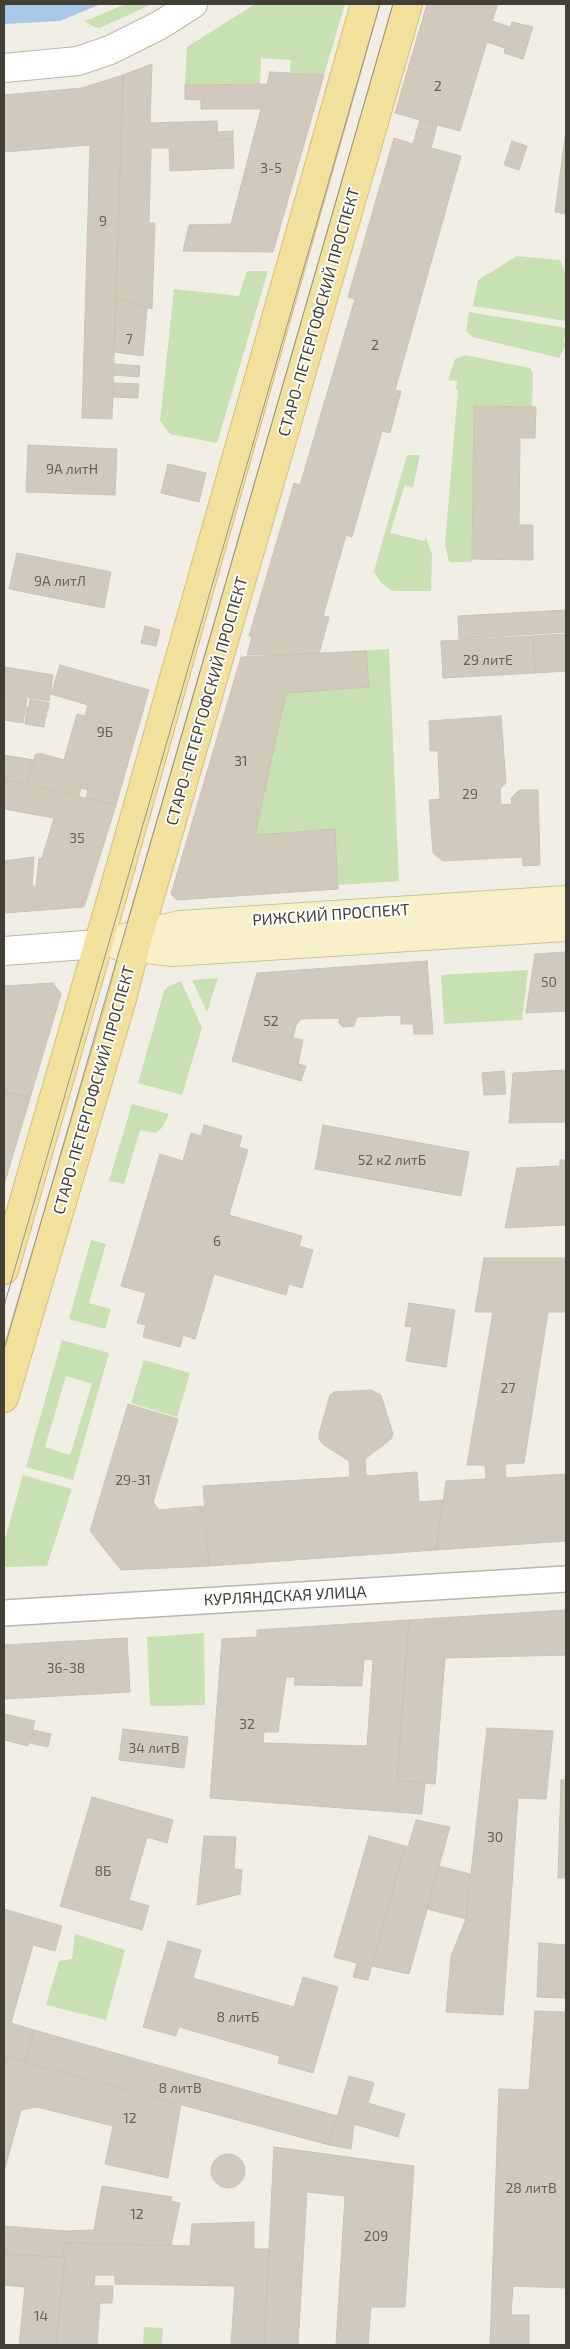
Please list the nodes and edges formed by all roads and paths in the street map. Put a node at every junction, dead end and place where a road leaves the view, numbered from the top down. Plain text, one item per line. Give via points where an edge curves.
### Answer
1 (193, 4) edge
2 (366, 4) edge
3 (408, 4) edge
4 (4, 68) edge
5 (566, 900) edge
6 (566, 927) edge
7 (137, 941) junction
8 (98, 944) junction
9 (4, 951) edge
10 (4, 1270) edge
11 (4, 1398) edge
12 (566, 1579) edge
13 (4, 1613) edge

1 - 4 street via 110,50 78,61
2 - 8 main road
3 - 7 main road, СТАРО-ПЕТЕРГОФСКИЙ ПРОСПЕКТ
5 - 7 main road, РИЖСКИЙ ПРОСПЕКТ via 180,925
6 - 7 main road, РИЖСКИЙ ПРОСПЕКТ via 173,952
7 - 8 main road, РИЖСКИЙ ПРОСПЕКТ
7 - 11 main road, СТАРО-ПЕТЕРГОФСКИЙ ПРОСПЕКТ
8 - 9 street, РИЖСКИЙ ПРОСПЕКТ
8 - 10 main road
12 - 13 street, КУРЛЯНДСКАЯ УЛИЦА

